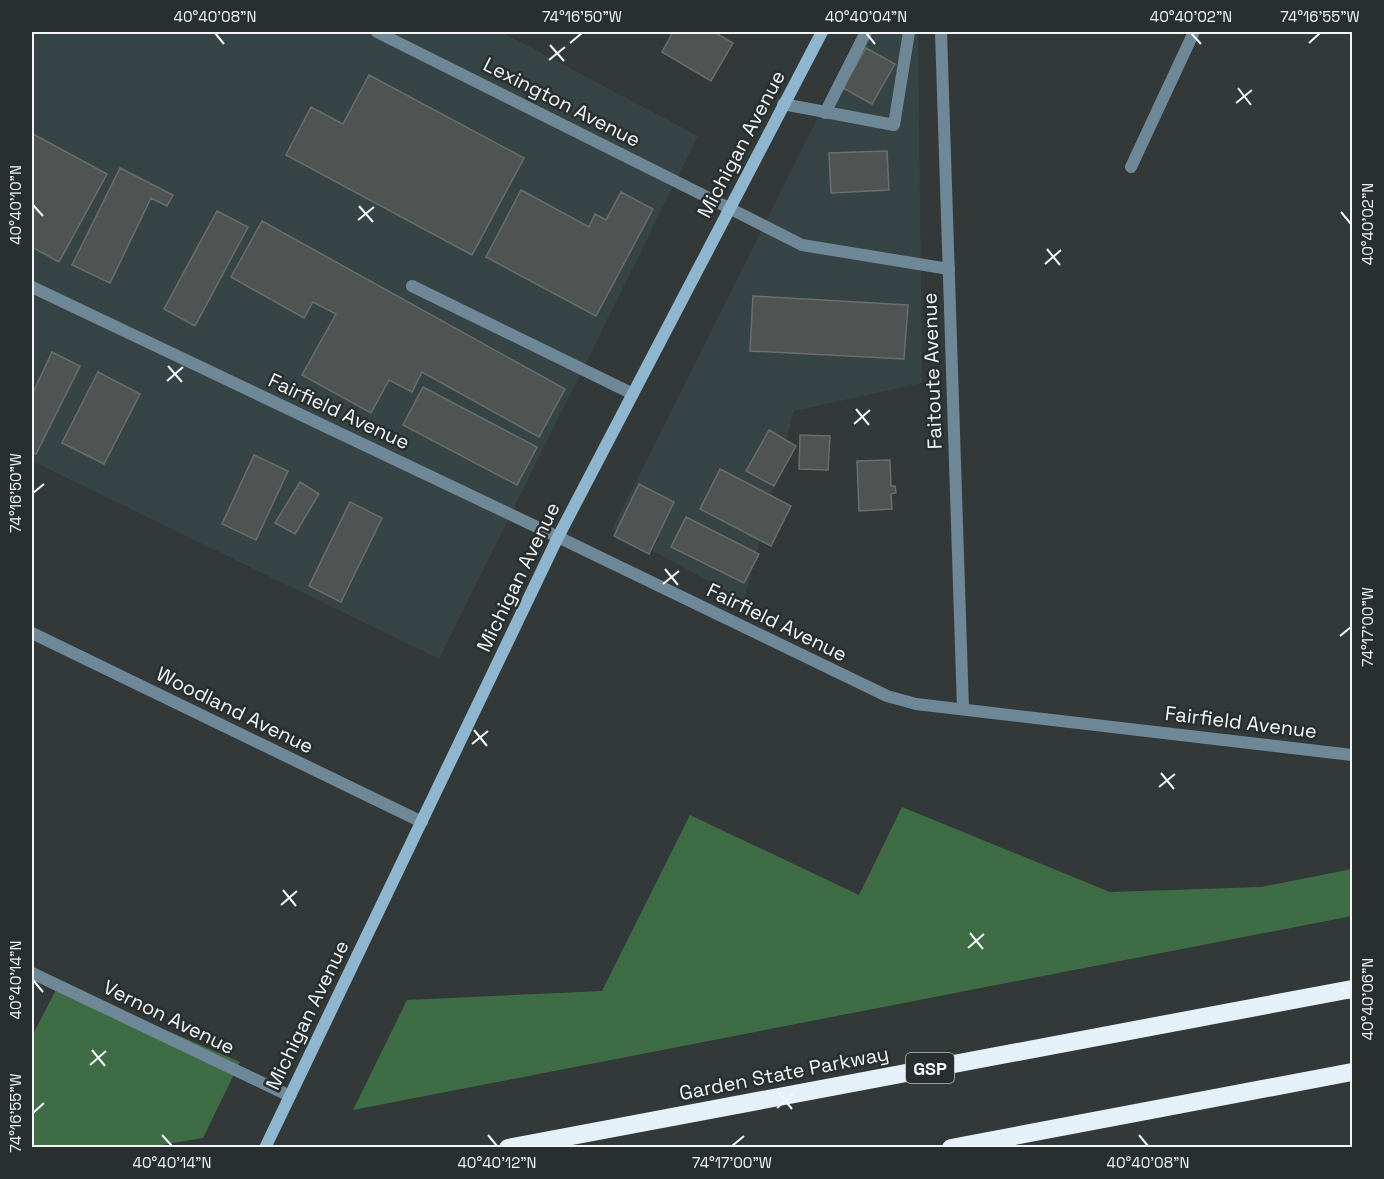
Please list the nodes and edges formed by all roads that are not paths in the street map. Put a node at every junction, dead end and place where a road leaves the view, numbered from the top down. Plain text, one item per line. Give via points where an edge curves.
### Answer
1 (377, 32) edge
2 (822, 32) edge
3 (866, 32) edge
4 (909, 32) edge
5 (941, 32) edge
6 (1194, 32) edge
7 (783, 104) junction
8 (825, 113) junction
9 (1131, 167) dead end
10 (729, 208) junction
11 (949, 269) junction
12 (412, 286) dead end
13 (32, 287) edge
14 (633, 394) junction
15 (558, 537) junction
16 (32, 633) edge
17 (963, 709) junction
18 (1353, 755) edge
19 (422, 822) junction
20 (32, 973) edge
21 (1353, 989) edge
22 (1353, 1072) edge
23 (290, 1096) junction
24 (265, 1148) edge
25 (508, 1148) edge
26 (951, 1148) edge

1 - 10 street, Lexington Avenue
2 - 7 street, Michigan Avenue
3 - 8 street
4 - 8 street via 894,125
5 - 11 street, Faitoute Avenue
6 - 9 street
7 - 8 street
7 - 10 street, Michigan Avenue
10 - 11 street, Lexington Avenue via 802,246
10 - 14 street, Michigan Avenue
11 - 17 street, Faitoute Avenue
12 - 14 street
13 - 15 street, Fairfield Avenue
14 - 15 street, Michigan Avenue
15 - 17 street, Fairfield Avenue via 879,692 916,704
15 - 19 street, Michigan Avenue
16 - 19 street, Woodland Avenue
17 - 18 street, Fairfield Avenue
19 - 23 street, Michigan Avenue
20 - 23 street, Vernon Avenue
21 - 25 highway, Garden State Parkway / GSP
22 - 26 highway
23 - 24 street, Michigan Avenue

